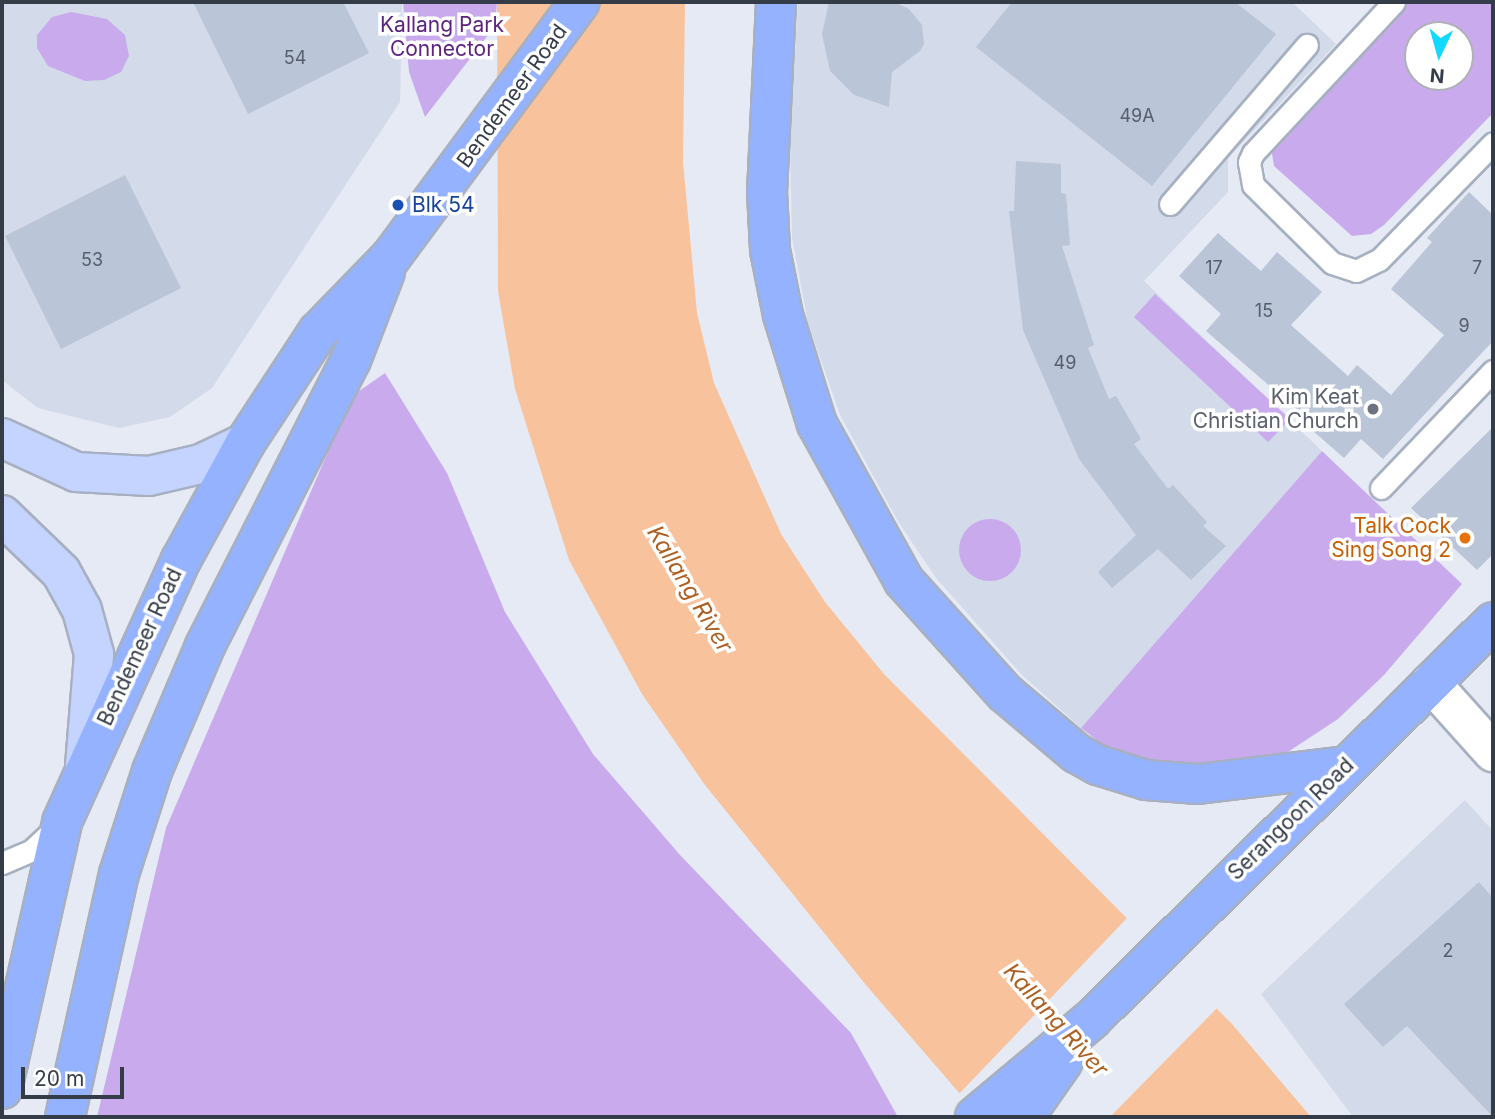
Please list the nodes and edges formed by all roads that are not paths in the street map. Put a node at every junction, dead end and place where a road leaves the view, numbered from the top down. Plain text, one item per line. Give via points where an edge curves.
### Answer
1 (580, 2) edge
2 (776, 2) edge
3 (1394, 2) edge
4 (1307, 45) dead end
5 (1278, 79) junction
6 (1304, 98) junction
7 (1493, 143) edge
8 (1170, 204) dead end
9 (391, 257) junction
10 (1493, 371) edge
11 (2, 438) edge
12 (245, 443) junction
13 (1381, 488) dead end
14 (2, 515) edge
15 (1493, 622) edge
16 (1431, 683) junction
17 (1493, 752) edge
18 (85, 765) junction
19 (1346, 766) junction
20 (62, 822) junction
21 (2, 863) edge
22 (1092, 1020) junction
23 (2, 1089) edge
24 (65, 1117) edge
25 (975, 1117) edge
26 (1024, 1117) edge

1 - 9 main road, Bendemeer Road
2 - 19 main road via 767,192 771,250 783,315 817,424 904,581 1005,693 1076,753 1098,765 1146,780 1198,784
3 - 6 lane
4 - 5 lane
5 - 6 lane
5 - 8 lane
6 - 7 lane via 1253,153 1249,173 1260,193 1332,263 1347,271 1366,269 1379,260
9 - 12 main road, Bendemeer Road via 318,332
9 - 24 main road, Bendemeer Road via 351,360 205,646 152,771 116,887
10 - 13 lane
11 - 12 main road via 76,472 149,476 201,464
12 - 18 main road, Bendemeer Road via 181,560
14 - 18 main road via 61,572 82,610 94,654
15 - 16 main road, Serangoon Road
16 - 17 street
16 - 19 main road, Serangoon Road
18 - 20 main road, Bendemeer Road
19 - 22 main road, Serangoon Road
20 - 21 lane via 32,850
20 - 23 main road, Bendemeer Road
22 - 25 main road, Serangoon Road
22 - 26 main road, Serangoon Road

